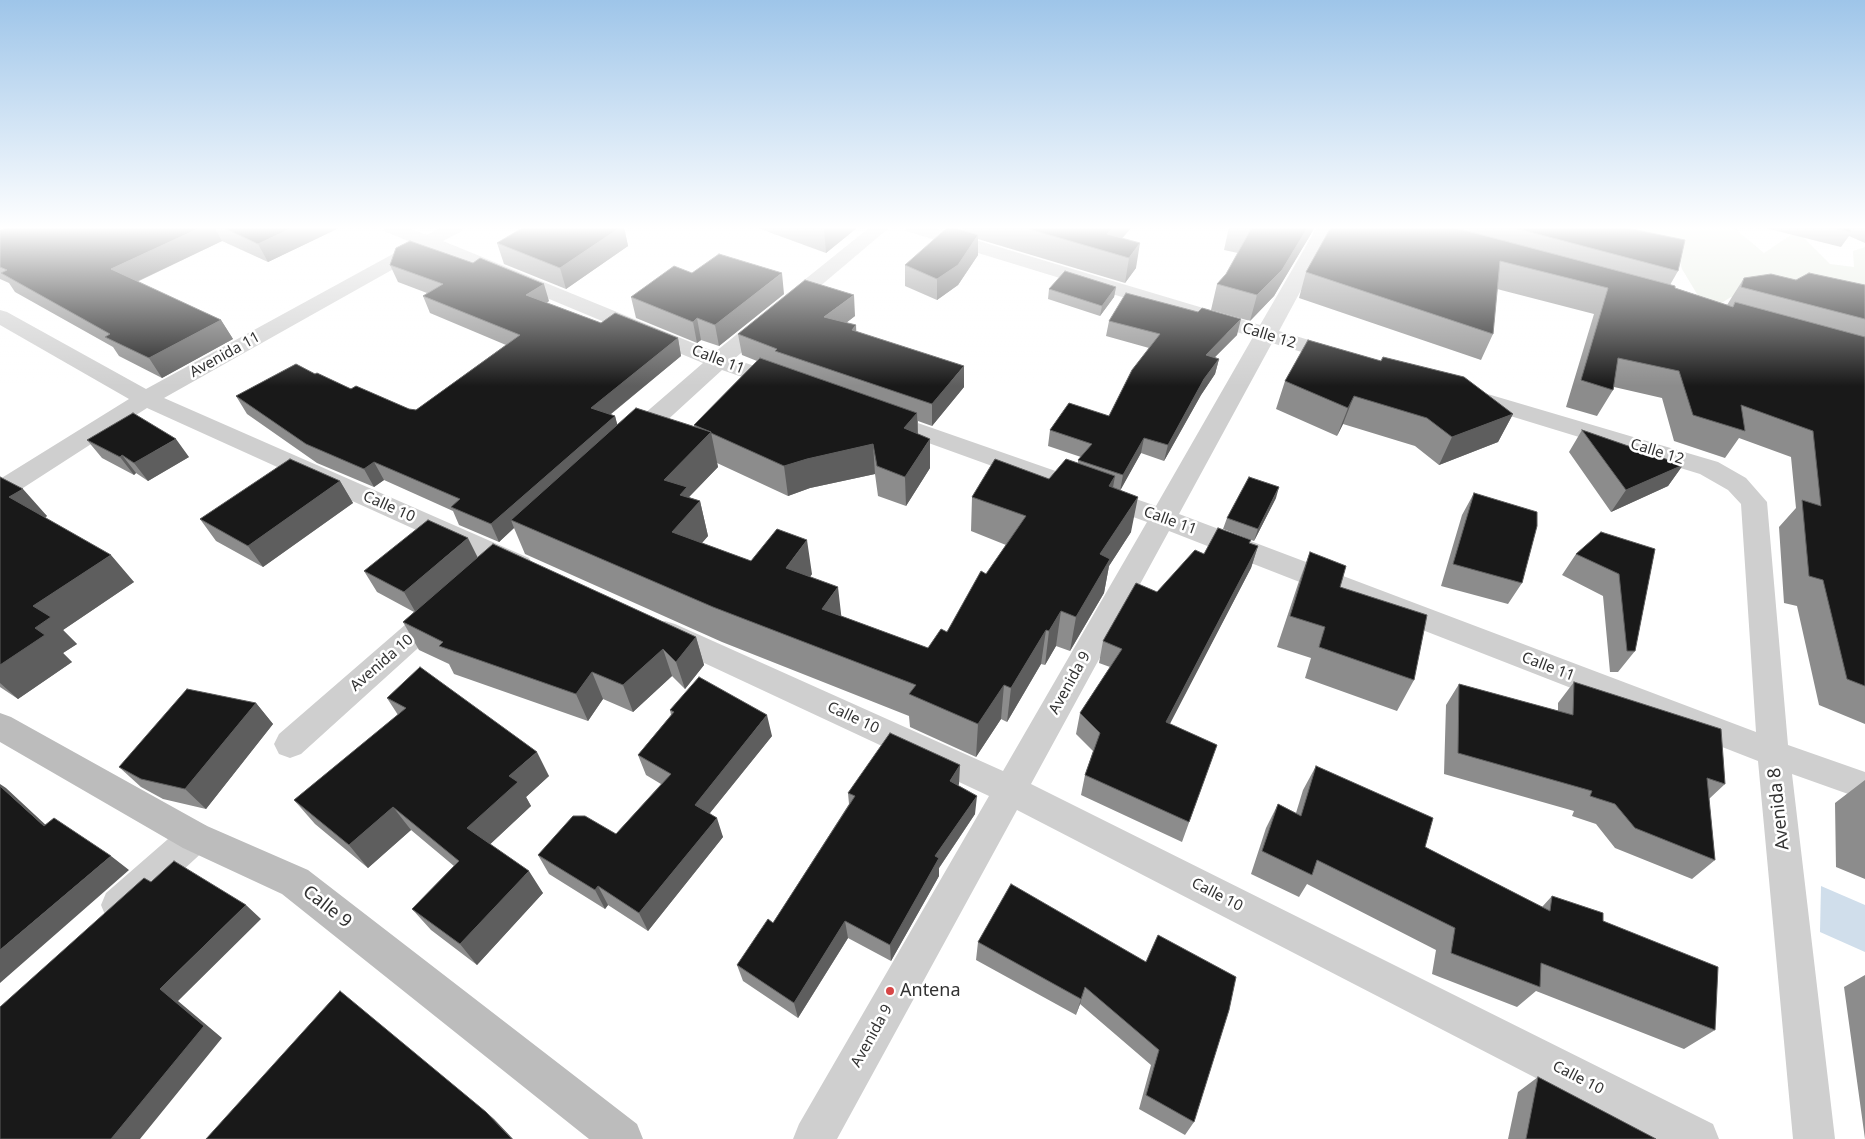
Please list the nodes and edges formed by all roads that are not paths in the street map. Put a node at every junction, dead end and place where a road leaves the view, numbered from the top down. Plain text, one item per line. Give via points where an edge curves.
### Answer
1 (359, 280) edge
2 (520, 280) edge
3 (816, 280) edge
4 (1086, 280) edge
5 (1296, 280) edge
6 (0, 316) edge
7 (1265, 335) junction
8 (718, 361) junction
9 (1360, 363) edge
10 (1445, 388) edge
11 (801, 390) edge
12 (146, 399) junction
13 (866, 413) edge
14 (617, 452) edge
15 (1738, 484) joint
16 (0, 491) edge
17 (1163, 518) junction
18 (547, 578) edge
19 (458, 596) edge
20 (638, 619) edge
21 (0, 726) edge
22 (290, 744) dead end
23 (1773, 753) junction
24 (1865, 786) edge
25 (1010, 790) junction
26 (195, 837) junction
27 (94, 927) edge
28 (622, 1139) edge
29 (814, 1139) edge
30 (1698, 1139) edge
31 (1814, 1139) edge

1 - 12 street, Avenida 11
2 - 8 street, Calle 11
3 - 8 street
4 - 7 street, Calle 12
5 - 7 street, Avenida 9
6 - 12 street, Calle 10
7 - 9 street, Calle 12
7 - 17 street, Avenida 9
8 - 11 street, Calle 11
8 - 14 street
10 - 15 street, Calle 12 via 1709,468
12 - 16 street, Avenida 11
12 - 18 street, Calle 10
13 - 17 street, Calle 11
15 - 23 street, Avenida 8 via 1754,502
17 - 23 street, Calle 11
17 - 25 street, Avenida 9
19 - 22 street, Avenida 10
20 - 25 street, Calle 10
21 - 26 street, Calle 9
23 - 24 street, Calle 11
23 - 31 street, Avenida 8
25 - 29 street, Avenida 9
25 - 30 street, Calle 10
26 - 27 street
26 - 28 street, Calle 9 via 295,882

